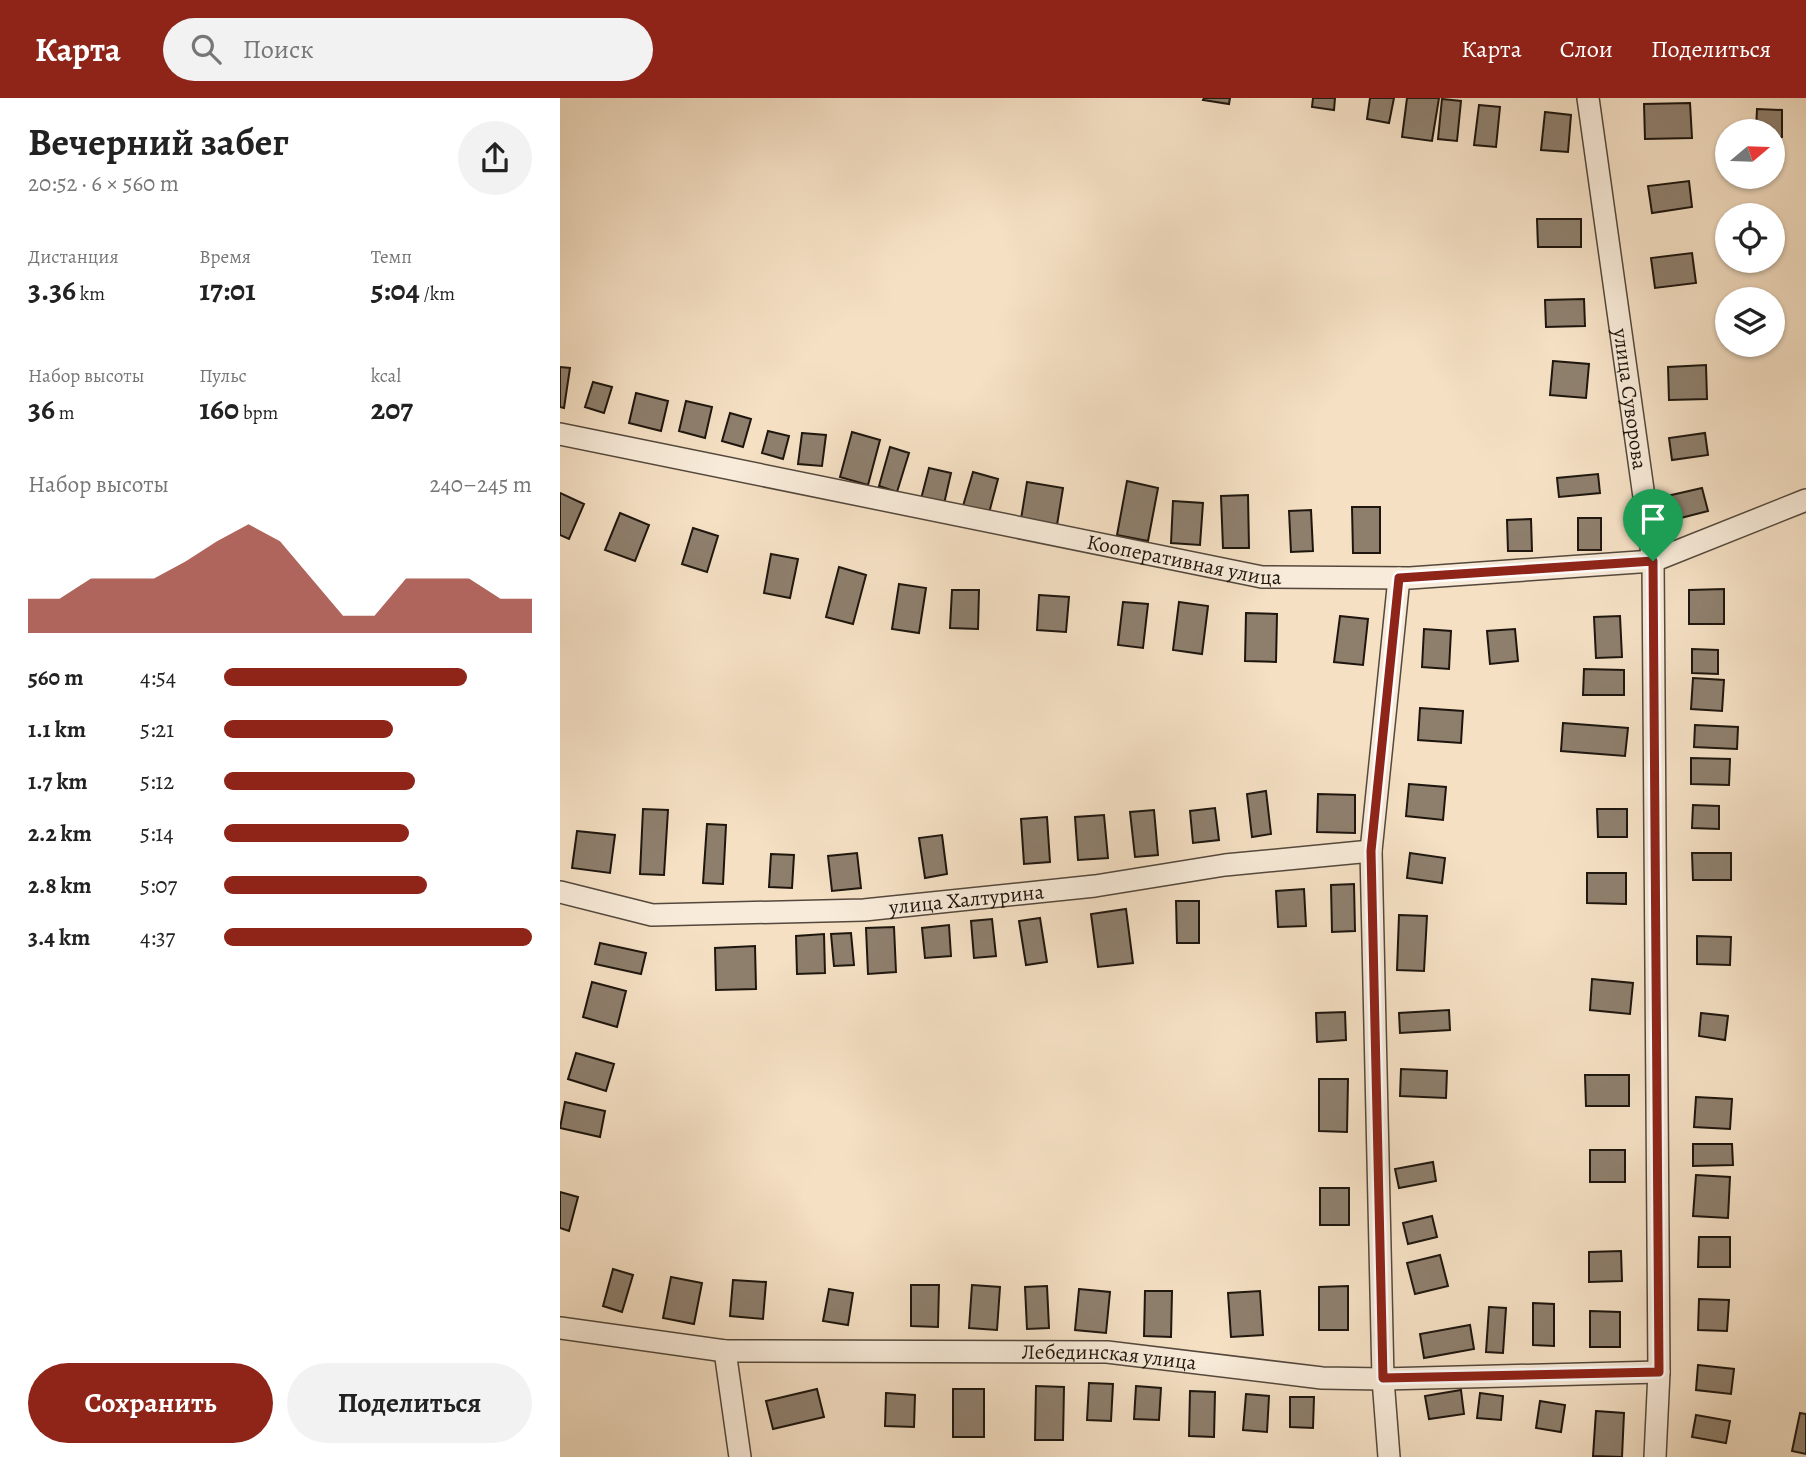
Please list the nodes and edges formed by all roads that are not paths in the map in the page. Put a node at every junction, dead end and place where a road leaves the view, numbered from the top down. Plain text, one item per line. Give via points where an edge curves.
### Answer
1 (1588, 98) edge
2 (560, 434) edge
3 (1806, 500) edge
4 (1653, 561) junction
5 (1399, 578) junction
6 (1371, 851) junction
7 (560, 892) edge
8 (560, 1328) edge
9 (725, 1351) junction
10 (1659, 1372) junction
11 (1383, 1378) junction
12 (740, 1457) edge
13 (1389, 1457) edge
14 (1655, 1457) edge

1 - 4 street, улица Суворова
2 - 5 street, Кооперативная улица via 1262,577
3 - 4 street, Кооперативная улица
4 - 5 street, Кооперативная улица
4 - 10 street, улица Суворова
5 - 6 street
6 - 7 street, улица Халтурина via 1225,865 1095,887 864,910 652,915
6 - 11 street
8 - 9 street, Лебединская улица
9 - 11 street, Лебединская улица via 1107,1352 1322,1378
9 - 12 street
10 - 11 street, Лебединская улица
10 - 14 street, улица Суворова
11 - 13 street

